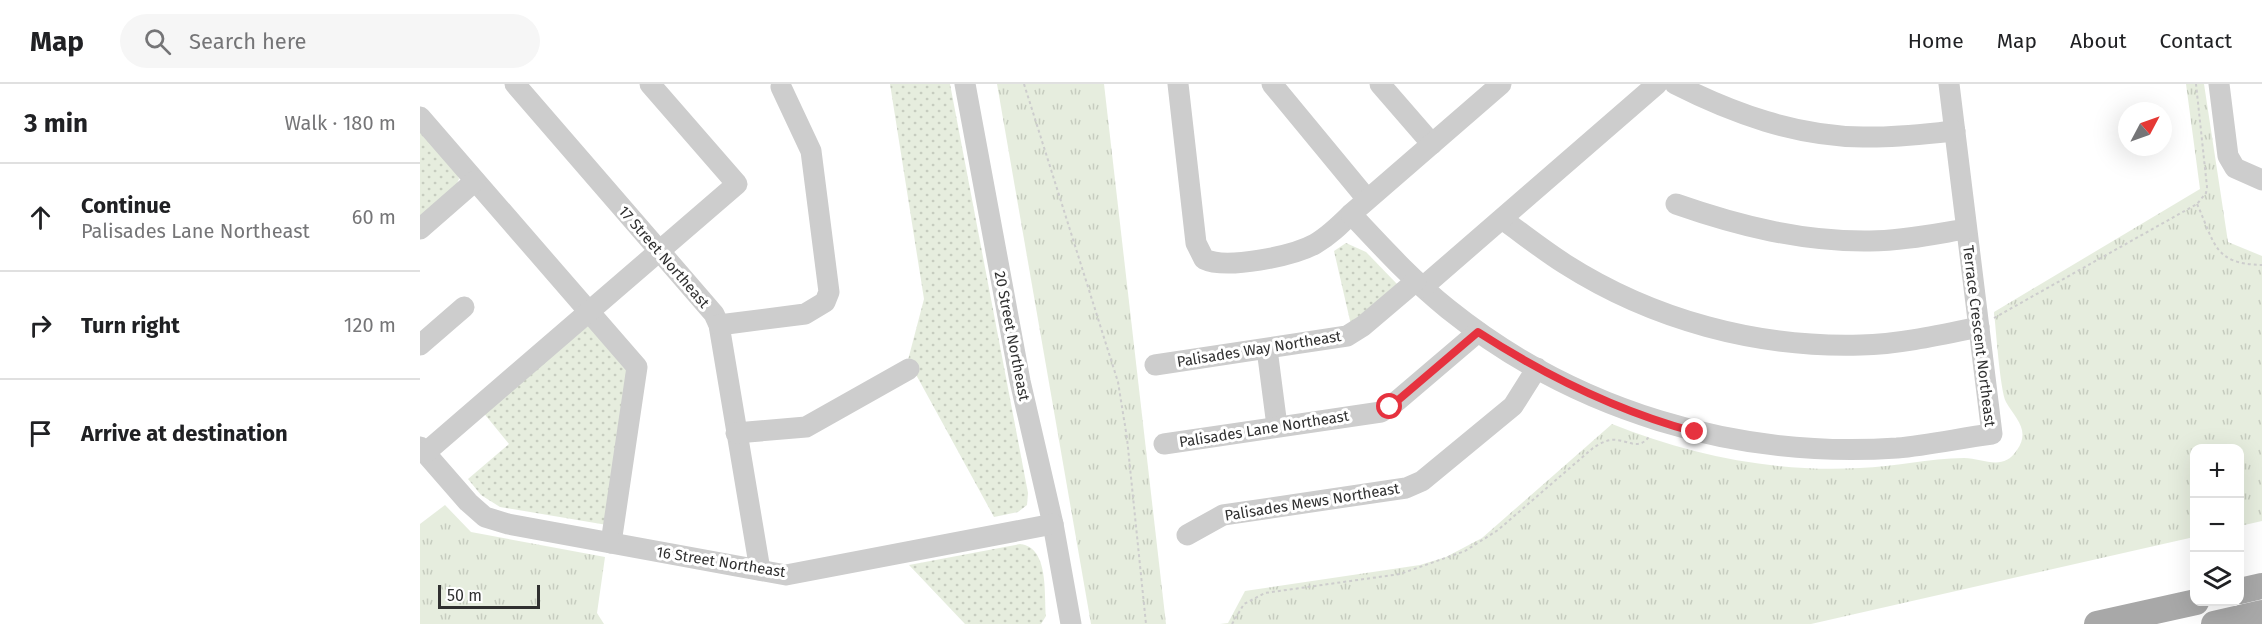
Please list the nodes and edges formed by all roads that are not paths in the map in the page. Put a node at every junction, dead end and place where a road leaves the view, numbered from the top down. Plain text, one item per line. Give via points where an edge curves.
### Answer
1 (515, 84) edge
2 (650, 84) edge
3 (965, 84) edge
4 (1178, 84) edge
5 (1272, 84) edge
6 (1380, 84) edge
7 (1501, 84) edge
8 (1657, 84) edge
9 (1675, 84) edge
10 (1949, 84) edge
11 (2219, 84) edge
12 (781, 87) dead end
13 (420, 117) edge
14 (1955, 131) junction
15 (1432, 144) junction
16 (2262, 180) edge
17 (475, 181) junction
18 (1367, 199) junction
19 (1676, 204) dead end
20 (1351, 214) junction
21 (1502, 219) junction
22 (420, 229) edge
23 (1966, 230) junction
24 (659, 251) junction
25 (1419, 284) junction
26 (464, 307) dead end
27 (589, 312) junction
28 (718, 325) junction
29 (1978, 327) junction
30 (1478, 332) junction
31 (420, 345) edge
32 (1267, 349) junction
33 (1155, 365) dead end
34 (1538, 368) junction
35 (909, 369) dead end
36 (1277, 426) junction
37 (736, 432) junction
38 (1164, 444) dead end
39 (423, 450) edge
40 (1053, 524) junction
41 (1187, 535) dead end
42 (611, 543) junction
43 (760, 570) junction
44 (2262, 586) edge
45 (1062, 587) junction
46 (2244, 590) edge
47 (2190, 603) edge
48 (2262, 613) edge
49 (1062, 624) edge
50 (1071, 624) edge
51 (2097, 624) edge
52 (2214, 624) edge

1 - 24 street, 17 Street Northeast
2 - 24 street via 737,184
3 - 40 street, 20 Street Northeast via 1020,381
4 - 20 street via 1196,243 1204,259 1221,265 1294,252 1324,238
5 - 18 street
6 - 15 street
7 - 15 street
8 - 21 street, Palisades Way Northeast
9 - 14 street via 1715,105 1799,130 1864,137
10 - 14 street, Terrace Crescent Northeast
11 - 16 street via 2228,156 2235,168
12 - 28 street via 811,151 829,292 825,302 804,314
13 - 17 street
14 - 23 street, Terrace Crescent Northeast
15 - 18 street
17 - 22 street
17 - 27 street
18 - 20 street
19 - 23 street via 1749,227 1803,237 1869,241
20 - 25 street, Terrace Crescent Northeast
21 - 25 street, Palisades Way Northeast
21 - 29 street via 1566,265 1653,310 1716,330 1809,345 1863,345
23 - 29 street, Terrace Crescent Northeast
24 - 27 street
24 - 28 street, 17 Street Northeast via 714,314
25 - 30 street, Terrace Crescent Northeast
25 - 32 street, Palisades Way Northeast via 1347,336
26 - 31 street
27 - 39 street
27 - 42 street via 637,367
28 - 37 street, 17 Street Northeast
29 - 34 street, Terrace Crescent Northeast via 1992,434 1900,447 1822,449 1752,443 1657,422 1588,395
30 - 34 street, Terrace Crescent Northeast
30 - 36 street, Palisades Lane Northeast via 1390,407
32 - 33 street, Palisades Way Northeast
32 - 36 street
34 - 41 street, Palisades Mews Northeast via 1513,406 1422,481 1406,488 1222,515
35 - 37 street via 806,427
36 - 38 street, Palisades Lane Northeast
37 - 43 street, 17 Street Northeast
39 - 42 street, 16 Street Northeast via 485,517
40 - 43 street, 16 Street Northeast via 786,575
40 - 45 street, 20 Street Northeast
42 - 43 street, 16 Street Northeast
44 - 46 main road
45 - 49 street, 20 Street Northeast
45 - 50 street, 20 Street Northeast
47 - 51 main road
48 - 52 main road

